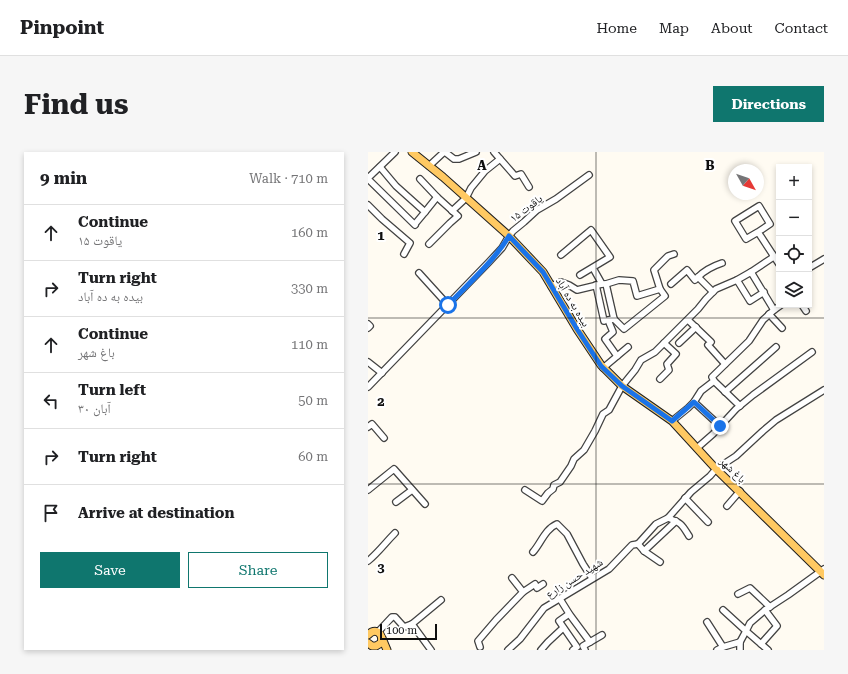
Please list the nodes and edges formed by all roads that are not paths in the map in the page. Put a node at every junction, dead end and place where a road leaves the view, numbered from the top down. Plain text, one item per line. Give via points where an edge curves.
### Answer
1 (395, 152) edge
2 (412, 152) edge
3 (476, 152) edge
4 (494, 152) edge
5 (447, 153) edge
6 (500, 159) junction
7 (429, 166) junction
8 (380, 167) junction
9 (589, 175) dead end
10 (369, 177) edge
11 (420, 179) dead end
12 (529, 187) dead end
13 (437, 197) junction
14 (466, 198) junction
15 (368, 205) edge
16 (452, 211) junction
17 (425, 212) junction
18 (758, 232) junction
19 (509, 236) junction
20 (429, 244) dead end
21 (404, 254) dead end
22 (674, 254) dead end
23 (561, 255) dead end
24 (773, 255) junction
25 (824, 259) edge
26 (776, 260) edge
27 (722, 263) dead end
28 (812, 266) edge
29 (593, 268) junction
30 (751, 272) junction
31 (419, 273) dead end
32 (580, 274) dead end
33 (698, 277) junction
34 (737, 280) junction
35 (601, 284) junction
36 (671, 284) dead end
37 (551, 286) junction
38 (660, 289) junction
39 (713, 292) junction
40 (764, 292) junction
41 (448, 305) junction
42 (777, 308) edge
43 (804, 308) edge
44 (774, 310) junction
45 (806, 311) dead end
46 (769, 314) junction
47 (614, 319) junction
48 (688, 320) junction
49 (604, 321) dead end
50 (368, 324) edge
51 (696, 327) junction
52 (368, 328) edge
53 (782, 328) dead end
54 (664, 343) junction
55 (679, 343) dead end
56 (628, 347) dead end
57 (776, 348) dead end
58 (812, 352) dead end
59 (617, 356) junction
60 (368, 362) edge
61 (725, 364) junction
62 (603, 368) junction
63 (382, 373) junction
64 (660, 378) dead end
65 (714, 381) junction
66 (622, 386) junction
67 (368, 388) edge
68 (824, 390) edge
69 (725, 392) junction
70 (694, 402) junction
71 (740, 406) junction
72 (672, 421) junction
73 (720, 426) junction
74 (368, 427) edge
75 (384, 438) dead end
76 (697, 448) junction
77 (716, 469) junction
78 (368, 490) edge
79 (412, 490) junction
80 (525, 490) dead end
81 (740, 491) junction
82 (685, 498) junction
83 (396, 502) dead end
84 (424, 504) dead end
85 (727, 506) dead end
86 (668, 518) junction
87 (676, 521) junction
88 (708, 522) dead end
89 (395, 534) dead end
90 (689, 536) dead end
91 (638, 544) junction
92 (644, 551) junction
93 (534, 552) dead end
94 (368, 561) edge
95 (660, 562) dead end
96 (823, 572) edge
97 (512, 578) dead end
98 (592, 578) junction
99 (543, 584) dead end
100 (523, 592) junction
101 (738, 594) dead end
102 (560, 599) junction
103 (441, 600) dead end
104 (768, 609) junction
105 (723, 610) dead end
106 (569, 614) junction
107 (707, 622) dead end
108 (412, 624) junction
109 (563, 628) junction
110 (369, 632) edge
111 (746, 632) junction
112 (380, 635) junction
113 (602, 635) dead end
114 (590, 642) junction
115 (740, 642) junction
116 (760, 644) junction
117 (372, 646) edge
118 (723, 647) junction
119 (480, 649) edge
120 (544, 649) edge
121 (383, 650) edge
122 (388, 650) edge
123 (431, 650) edge
124 (508, 650) edge
125 (573, 650) edge
126 (585, 650) edge
127 (717, 650) edge
128 (740, 650) edge
129 (768, 650) edge

1 - 8 street
2 - 7 main road, بیده به ده آباد
3 - 5 street via 459,159
4 - 6 street
5 - 7 street via 441,154
6 - 12 street via 515,176 521,174
6 - 14 street via 485,171
7 - 14 main road, بیده به ده آباد
8 - 10 street
8 - 17 street via 396,186
9 - 19 street, یاقوت ۱۵ via 537,210
10 - 17 street via 415,225
11 - 13 street
13 - 16 street
13 - 17 street
14 - 16 street
14 - 19 main road, بیده به ده آباد
15 - 21 street via 410,243
16 - 20 street via 458,216
18 - 18 street via 746,239 735,221 759,206 770,224
18 - 24 street
19 - 37 main road, بیده به ده آباد via 543,272
19 - 41 street, یاقوت ۱۵ via 502,248
22 - 38 street via 668,256 654,270
23 - 29 street via 591,230 610,257
24 - 26 street
24 - 30 street
25 - 28 street
27 - 33 street
29 - 32 street
29 - 35 street
30 - 34 street
30 - 40 street
31 - 41 street
33 - 36 street via 694,280 687,270
33 - 39 street
34 - 39 street
34 - 40 street via 750,301
35 - 37 street via 577,290 561,282
35 - 38 street via 619,280 633,281 637,296
35 - 47 street
35 - 49 street
37 - 62 main road, بیده به ده آباد
38 - 47 street via 665,296 624,329
39 - 48 street
40 - 44 street
41 - 63 street, یاقوت ۱۵
42 - 44 street
43 - 45 street
44 - 46 street
46 - 53 street
46 - 61 street via 749,341
47 - 59 street via 608,320 613,332 605,339
48 - 51 street
48 - 54 street
50 - 52 street
51 - 55 street
51 - 61 street
54 - 64 street via 676,354 667,364 669,370
54 - 66 street via 655,352 640,360
56 - 59 street
57 - 69 street
58 - 71 street
59 - 62 street
60 - 63 street
61 - 65 street via 712,377
62 - 66 main road, بیده به ده آباد
63 - 67 street, یاقوت ۱۵
65 - 69 street
65 - 70 street via 701,391
66 - 72 main road, باغ شهر
66 - 80 street via 609,410 603,414 584,450 574,459 560,482 554,485 542,501
68 - 77 street, شهید حسن زارع via 776,420 736,456
69 - 71 street
70 - 72 street
70 - 73 street
71 - 73 street
72 - 76 main road, باغ شهر
73 - 76 street
74 - 75 street via 372,424
76 - 77 main road, باغ شهر
77 - 81 main road, باغ شهر
77 - 82 street, شهید حسن زارع
78 - 79 street via 394,469
79 - 83 street
79 - 84 street
81 - 85 street
81 - 96 main road, باغ شهر
82 - 86 street, شهید حسن زارع
82 - 88 street
86 - 87 street
86 - 91 street, شهید حسن زارع via 656,524
87 - 90 street
87 - 92 street
89 - 94 street
91 - 92 street
91 - 98 street, شهید حسن زارع via 632,545 608,569
92 - 95 street
93 - 98 street via 546,533 557,524 566,534
96 - 104 street
97 - 100 street
98 - 102 street, شهید حسن زارع
99 - 100 street via 537,588 535,584
100 - 119 street via 478,641
101 - 104 street via 750,588
102 - 106 street
102 - 124 street, شهید حسن زارع via 544,608
103 - 108 street
104 - 111 street via 750,623
104 - 116 street via 777,626
105 - 111 street
106 - 109 street via 559,621
106 - 114 street
107 - 118 street
108 - 112 street via 404,627 392,617
108 - 123 street
109 - 120 street
109 - 125 street via 577,647
110 - 112 main road via 374,631
111 - 115 street
111 - 116 street
112 - 117 main road via 381,643
112 - 122 main road
113 - 114 street
114 - 126 street via 583,646
115 - 118 street
115 - 128 street
116 - 129 street
117 - 121 main road
118 - 127 street

